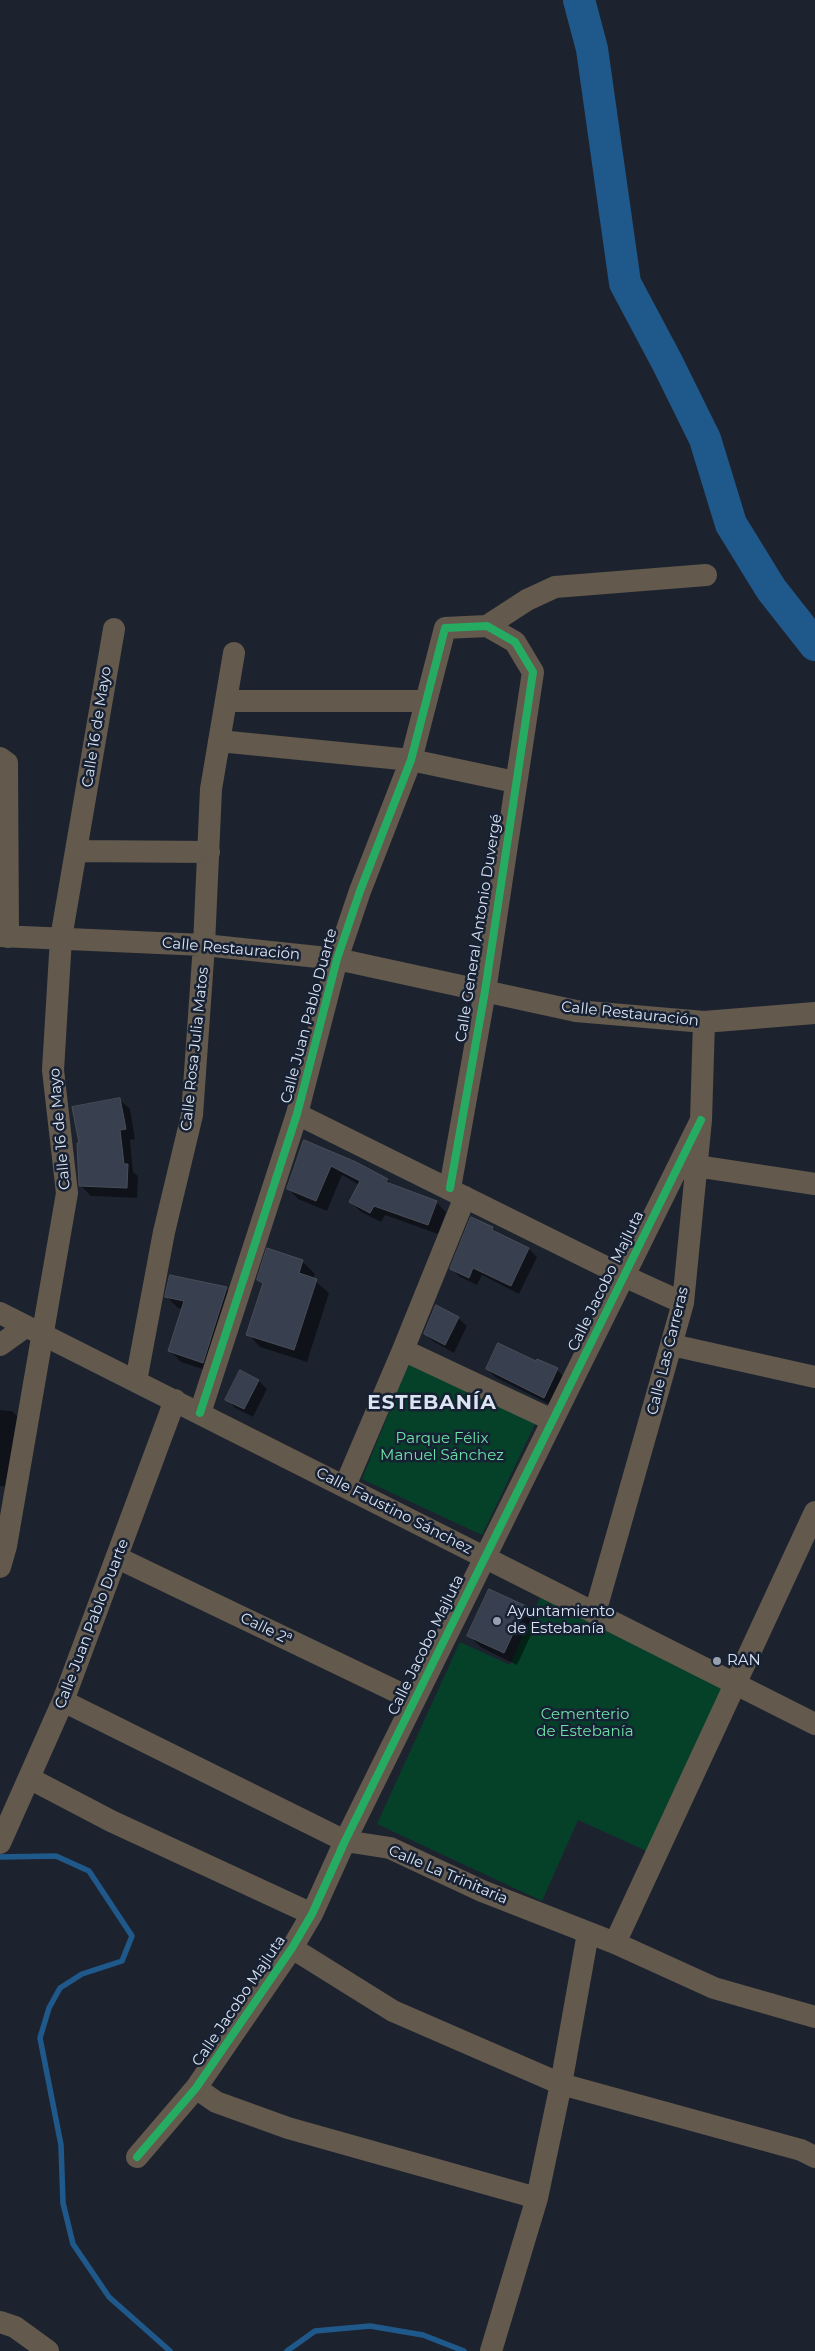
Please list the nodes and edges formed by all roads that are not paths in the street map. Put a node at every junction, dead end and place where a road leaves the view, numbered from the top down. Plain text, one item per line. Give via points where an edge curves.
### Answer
1 (706, 575) dead end
2 (487, 626) junction
3 (114, 629) dead end
4 (234, 653) dead end
5 (226, 701) junction
6 (426, 701) junction
7 (219, 741) junction
8 (0, 758) edge
9 (411, 760) junction
10 (515, 782) junction
11 (77, 851) junction
12 (209, 852) junction
13 (4, 936) edge
14 (61, 938) junction
15 (204, 945) junction
16 (337, 959) junction
17 (485, 991) junction
18 (815, 1013) edge
19 (704, 1022) junction
20 (297, 1114) junction
21 (688, 1165) junction
22 (815, 1184) edge
23 (457, 1192) junction
24 (624, 1276) junction
25 (683, 1303) junction
26 (0, 1313) edge
27 (33, 1331) junction
28 (0, 1345) edge
29 (672, 1345) junction
30 (404, 1350) junction
31 (815, 1377) edge
32 (136, 1381) junction
33 (175, 1400) junction
34 (200, 1413) junction
35 (552, 1420) junction
36 (345, 1486) junction
37 (815, 1512) edge
38 (484, 1557) junction
39 (118, 1558) junction
40 (0, 1567) edge
41 (596, 1613) junction
42 (736, 1684) junction
43 (414, 1700) junction
44 (63, 1701) junction
45 (815, 1724) edge
46 (29, 1778) junction
47 (345, 1841) junction
48 (0, 1843) edge
49 (312, 1914) junction
50 (588, 1933) junction
51 (615, 1943) junction
52 (292, 1948) junction
53 (815, 2017) edge
54 (561, 2084) junction
55 (196, 2088) junction
56 (137, 2157) dead end
57 (815, 2157) edge
58 (537, 2198) junction
59 (0, 2322) edge
60 (48, 2351) edge
61 (491, 2351) edge

1 - 2 street via 555,587 527,600
2 - 6 street, Calle Juan Pablo Duarte via 445,628
2 - 10 street, Calle General Antonio Duvergé via 515,642 533,672
3 - 11 street, Calle 16 de Mayo
4 - 5 street, Calle Rosa Julia Matos
5 - 6 street
5 - 7 street, Calle Rosa Julia Matos
6 - 9 street, Calle Juan Pablo Duarte
7 - 9 street
7 - 12 street, Calle Rosa Julia Matos via 211,789
8 - 13 street via 7,763
9 - 10 street
9 - 16 street, Calle Juan Pablo Duarte
10 - 17 street, Calle General Antonio Duvergé
11 - 12 street
11 - 14 street, Calle 16 de Mayo
12 - 15 street, Calle Rosa Julia Matos
13 - 14 street, Calle Restauración
14 - 15 street, Calle Restauración
14 - 27 street, Calle 16 de Mayo via 53,1070 66,1193
15 - 16 street, Calle Restauración
15 - 32 street, Calle Rosa Julia Matos via 192,1114 164,1232
16 - 17 street, Calle Restauración
16 - 20 street, Calle Juan Pablo Duarte
17 - 19 street, Calle Restauración via 576,1011
17 - 23 street, Calle General Antonio Duvergé
18 - 19 street, Calle Restauración
19 - 21 street, Calle Jacobo Majluta via 701,1120
20 - 23 street
20 - 34 street, Calle Juan Pablo Duarte
21 - 22 street
21 - 24 street, Calle Jacobo Majluta
21 - 25 street, Calle Las Carreras
23 - 24 street
23 - 30 street, Calle General Antonio Duvergé
24 - 25 street
24 - 35 street, Calle Jacobo Majluta
25 - 29 street, Calle Las Carreras
26 - 27 street, Calle Faustino Sánchez
27 - 28 street
27 - 32 street, Calle Faustino Sánchez
27 - 40 street, Calle 16 de Mayo via 6,1546
29 - 31 street
29 - 41 street, Calle Las Carreras
30 - 35 street
30 - 36 street, Calle General Antonio Duvergé
32 - 33 street, Calle Faustino Sánchez
33 - 34 street, Calle Faustino Sánchez
33 - 39 street, Calle Juan Pablo Duarte
34 - 36 street, Calle Faustino Sánchez
35 - 38 street, Calle Jacobo Majluta
36 - 38 street, Calle Faustino Sánchez
37 - 42 street
38 - 41 street, Calle Faustino Sánchez
38 - 43 street, Calle Jacobo Majluta
39 - 43 street, Calle 2ª
39 - 44 street, Calle Juan Pablo Duarte
41 - 42 street, Calle Faustino Sánchez
42 - 45 street, Calle Faustino Sánchez
42 - 51 street
43 - 47 street, Calle Jacobo Majluta
44 - 46 street, Calle Juan Pablo Duarte
44 - 47 street, Calle La Trinitaria
46 - 48 street, Calle Juan Pablo Duarte
46 - 49 street via 111,1821
47 - 49 street, Calle Jacobo Majluta
47 - 50 street, Calle La Trinitaria via 390,1848 482,1891
49 - 52 street, Calle Jacobo Majluta
50 - 51 street, Calle La Trinitaria
50 - 54 street
51 - 53 street, Calle La Trinitaria via 714,1988
52 - 54 street via 392,2011
52 - 55 street, Calle Jacobo Majluta
54 - 57 street via 801,2150
54 - 58 street
55 - 56 street, Calle Jacobo Majluta
55 - 58 street via 216,2102 288,2128
58 - 61 street
59 - 60 street via 15,2327

